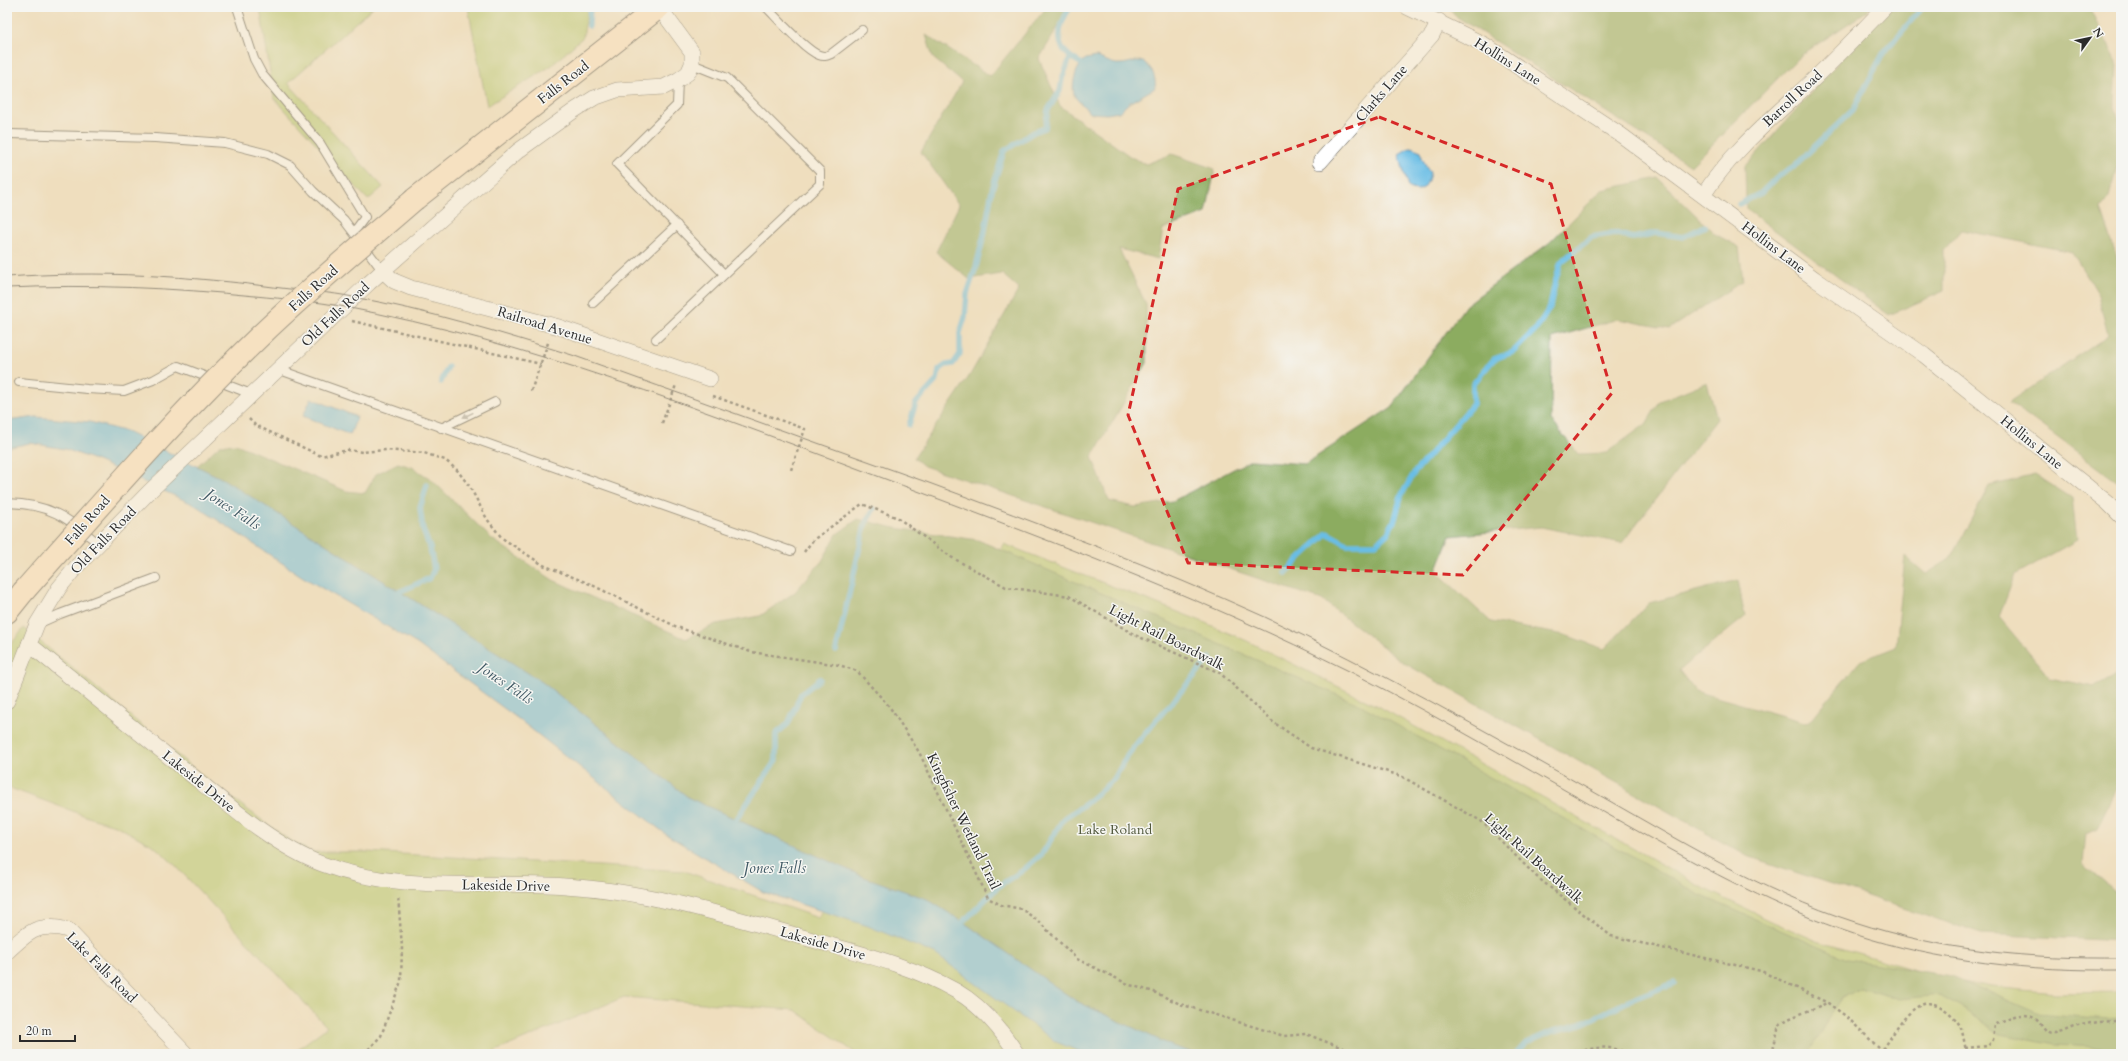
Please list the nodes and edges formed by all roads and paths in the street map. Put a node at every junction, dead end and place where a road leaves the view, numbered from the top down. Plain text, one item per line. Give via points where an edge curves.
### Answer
1 (237, 7) edge
2 (659, 7) edge
3 (766, 7) edge
4 (1407, 7) edge
5 (1886, 7) edge
6 (1439, 22) junction
7 (862, 30) dead end
8 (692, 64) junction
9 (678, 80) junction
10 (10, 134) dead end
11 (1320, 162) dead end
12 (1704, 194) junction
13 (677, 225) junction
14 (354, 232) junction
15 (382, 270) junction
16 (724, 274) junction
17 (593, 303) dead end
18 (347, 320) dead end
19 (656, 339) dead end
20 (277, 369) junction
21 (710, 379) dead end
22 (19, 382) dead end
23 (676, 383) dead end
24 (531, 391) dead end
25 (251, 394) junction
26 (495, 402) dead end
27 (662, 423) dead end
28 (255, 425) dead end
29 (441, 428) junction
30 (7, 503) edge
31 (2121, 516) edge
32 (813, 540) dead end
33 (98, 542) junction
34 (791, 551) dead end
35 (156, 578) dead end
36 (7, 612) edge
37 (37, 624) junction
38 (29, 644) junction
39 (7, 701) edge
40 (398, 882) junction
41 (7, 952) edge
42 (1828, 1003) junction
43 (2121, 1021) edge
44 (1965, 1048) junction
45 (1882, 1051) junction
46 (186, 1054) edge
47 (364, 1054) edge
48 (1017, 1054) edge
49 (1358, 1054) edge
50 (1574, 1054) edge
51 (1629, 1054) edge
52 (1772, 1054) edge
53 (1880, 1054) edge
54 (1885, 1054) edge
55 (1967, 1054) edge

1 - 14 lane via 254,59 262,74 320,143 364,217
2 - 8 street via 689,46
2 - 36 main road, Falls Road, bridge via 415,199 327,274 209,387 110,493
3 - 7 lane via 809,49 825,57
4 - 6 street, Hollins Lane
5 - 12 street, Barroll Road via 1756,131 1717,174
6 - 11 street, Clarks Lane via 1432,35
6 - 12 street, Hollins Lane via 1484,45 1556,91 1622,134
8 - 9 street, Old Falls Road via 688,72
8 - 16 lane via 727,78 820,171 820,184
9 - 13 lane via 677,105 617,164
9 - 15 street, Old Falls Road via 664,87 617,90 594,98 575,110 518,151
10 - 14 lane via 155,138 225,143 247,148 268,154 290,165
12 - 31 street, Hollins Lane via 1815,279 1924,355 2108,502
13 - 16 lane
13 - 17 lane
14 - 15 lane
15 - 20 street, Old Falls Road
15 - 21 street, Railroad Avenue via 394,281 411,288 559,327
16 - 19 lane
18 - 24 path via 541,364
20 - 25 street, Old Falls Road
20 - 29 lane
22 - 25 lane via 124,391 153,380 178,366
23 - 27 path
25 - 33 street, Old Falls Road
26 -> 29 lane
28 - 49 path, Kingfisher Wetland Trail via 321,456 348,450 386,450 424,453 445,460 457,470 470,487 487,519 502,538 543,565 590,584 677,627 751,652 839,665 857,671 889,706 919,752 988,898 1022,909 1077,959 1130,985 1180,1004 1284,1036 1306,1034
29 - 34 lane
30 - 33 lane via 28,504 54,511
32 - 42 path, Light Rail Boardwalk via 862,504 898,518 951,557 1006,587 1069,596 1135,635 1220,673 1273,722 1311,748 1401,776 1481,822 1538,877 1611,936 1762,971
33 - 37 street, Old Falls Road via 59,588
35 - 37 lane
37 - 38 street, Old Falls Road
38 - 39 street, Old Falls Road
38 - 40 street, Lakeside Drive via 221,799 285,844 319,863 336,869
40 - 47 path via 402,947 401,981 381,1036
40 - 48 street, Lakeside Drive via 562,885 616,890 699,908 887,962 937,981 956,991 986,1014
41 - 46 street, Lake Falls Road via 23,936 37,928 53,926 68,930
42 - 45 path via 1847,1017
42 - 52 path via 1779,1025
43 - 44 path via 2077,1026 2051,1034 2038,1020 2026,1014 2010,1017 1995,1025 1993,1040 1988,1046
44 - 45 path via 1960,1025 1953,1016 1938,1004 1928,1002 1920,1004 1912,1011
44 - 55 path
45 - 53 path
45 - 54 path
50 - 51 path via 1598,1046 1617,1048

